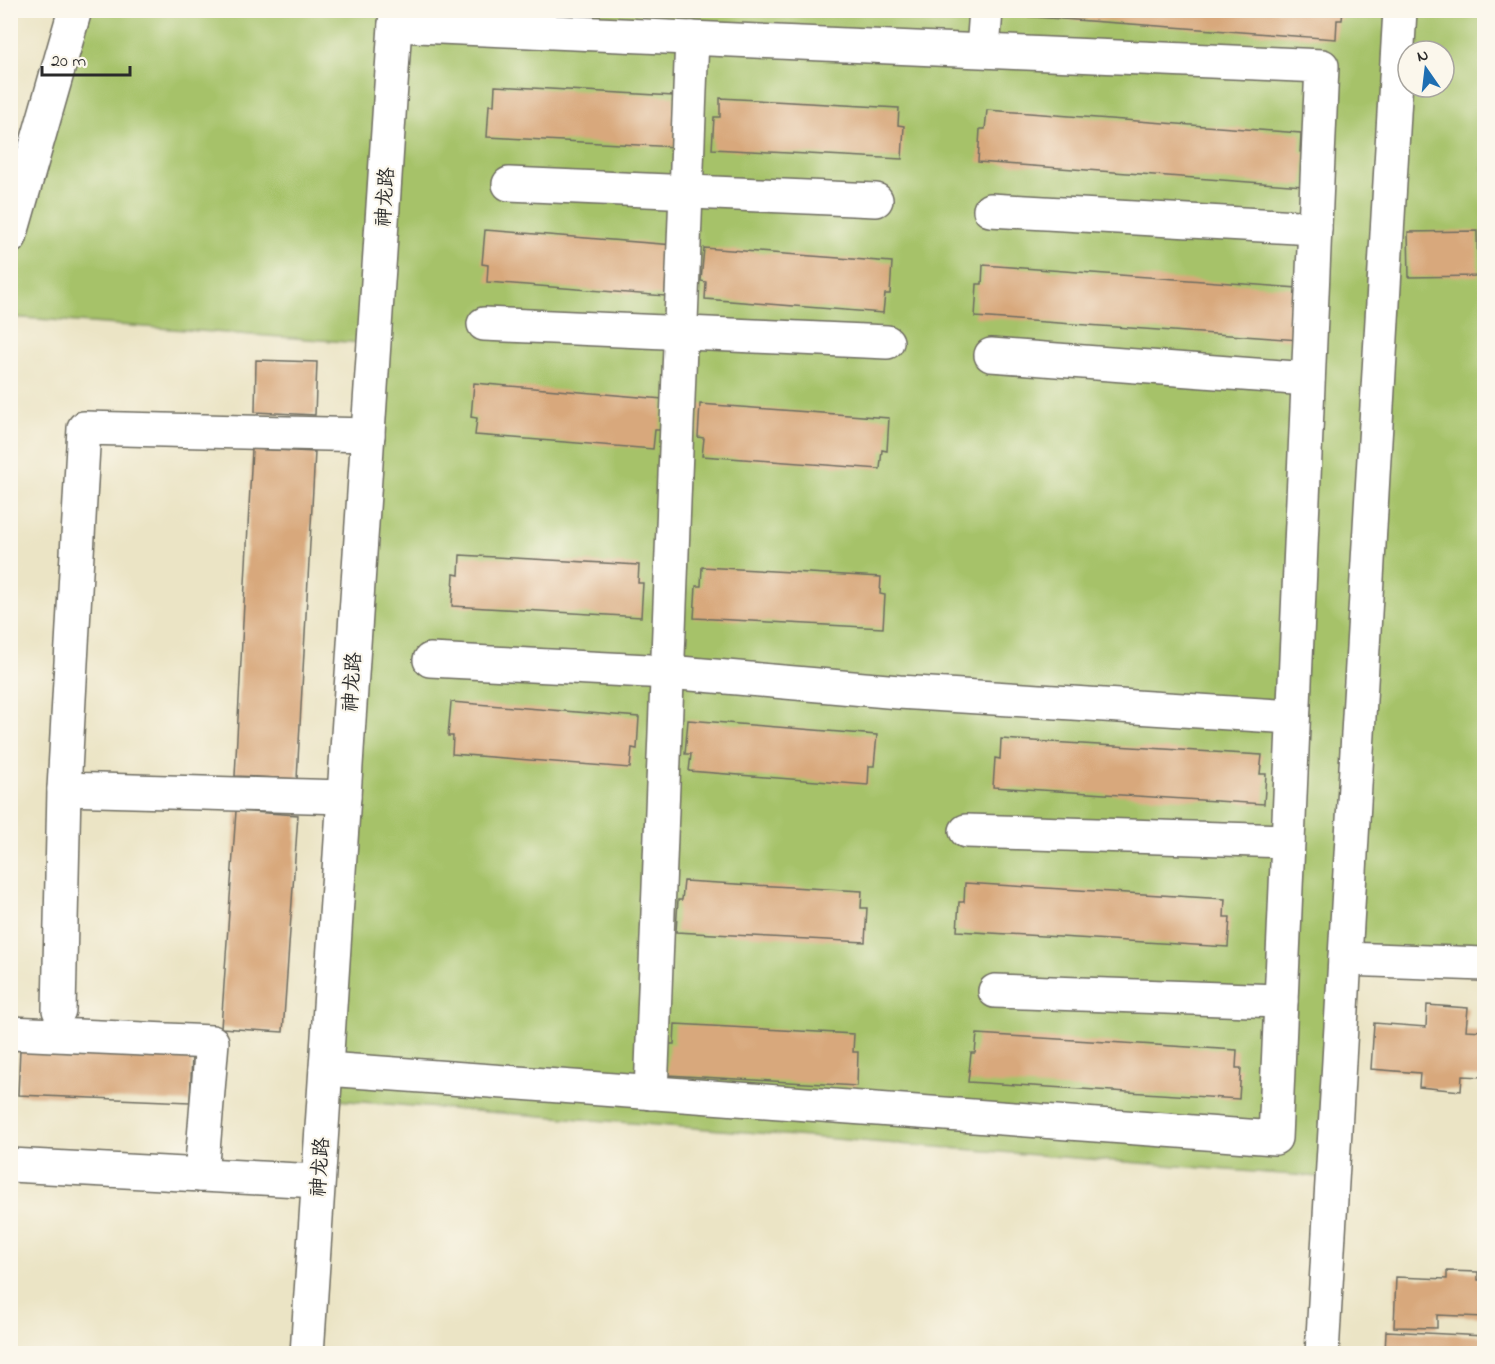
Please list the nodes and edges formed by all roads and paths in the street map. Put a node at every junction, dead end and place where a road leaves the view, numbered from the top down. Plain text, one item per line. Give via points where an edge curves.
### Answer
1 (75, 10) edge
2 (986, 10) edge
3 (1400, 10) edge
4 (396, 18) edge
5 (692, 38) junction
6 (983, 51) junction
7 (508, 184) dead end
8 (686, 192) junction
9 (876, 200) dead end
10 (990, 210) dead end
11 (1315, 228) junction
12 (10, 237) edge
13 (484, 324) dead end
14 (681, 332) junction
15 (887, 342) dead end
16 (992, 355) dead end
17 (1308, 379) junction
18 (368, 435) junction
19 (430, 660) dead end
20 (668, 672) junction
21 (1293, 717) junction
22 (64, 789) junction
23 (344, 797) junction
24 (966, 831) dead end
25 (1288, 841) junction
26 (1345, 959) junction
27 (1485, 964) edge
28 (995, 991) dead end
29 (1281, 1001) junction
30 (59, 1010) dead end
31 (10, 1033) edge
32 (326, 1069) junction
33 (651, 1093) junction
34 (10, 1165) edge
35 (201, 1175) junction
36 (318, 1181) junction
37 (307, 1353) edge
38 (1322, 1353) edge

1 - 12 street
2 - 6 street
3 - 26 street
4 - 5 street
4 - 18 street, 神龙路
5 - 6 street
5 - 8 street
6 - 11 street via 1322,66
7 - 8 street
8 - 9 street
8 - 14 street
10 - 11 street
11 - 17 street
13 - 14 street
14 - 15 street
14 - 20 street
16 - 17 street
17 - 21 street
18 - 22 street via 84,428
18 - 23 street, 神龙路
19 - 20 street
20 - 21 street via 899,692
20 - 33 street
21 - 25 street
22 - 23 street
22 - 30 street
23 - 32 street, 神龙路
24 - 25 street
25 - 29 street
26 - 27 street
26 - 38 street
28 - 29 street
29 - 33 street via 1275,1138
31 - 35 street via 212,1042
32 - 33 street
32 - 36 street, 神龙路
34 - 35 street
35 - 36 street
36 - 37 street, 神龙路

